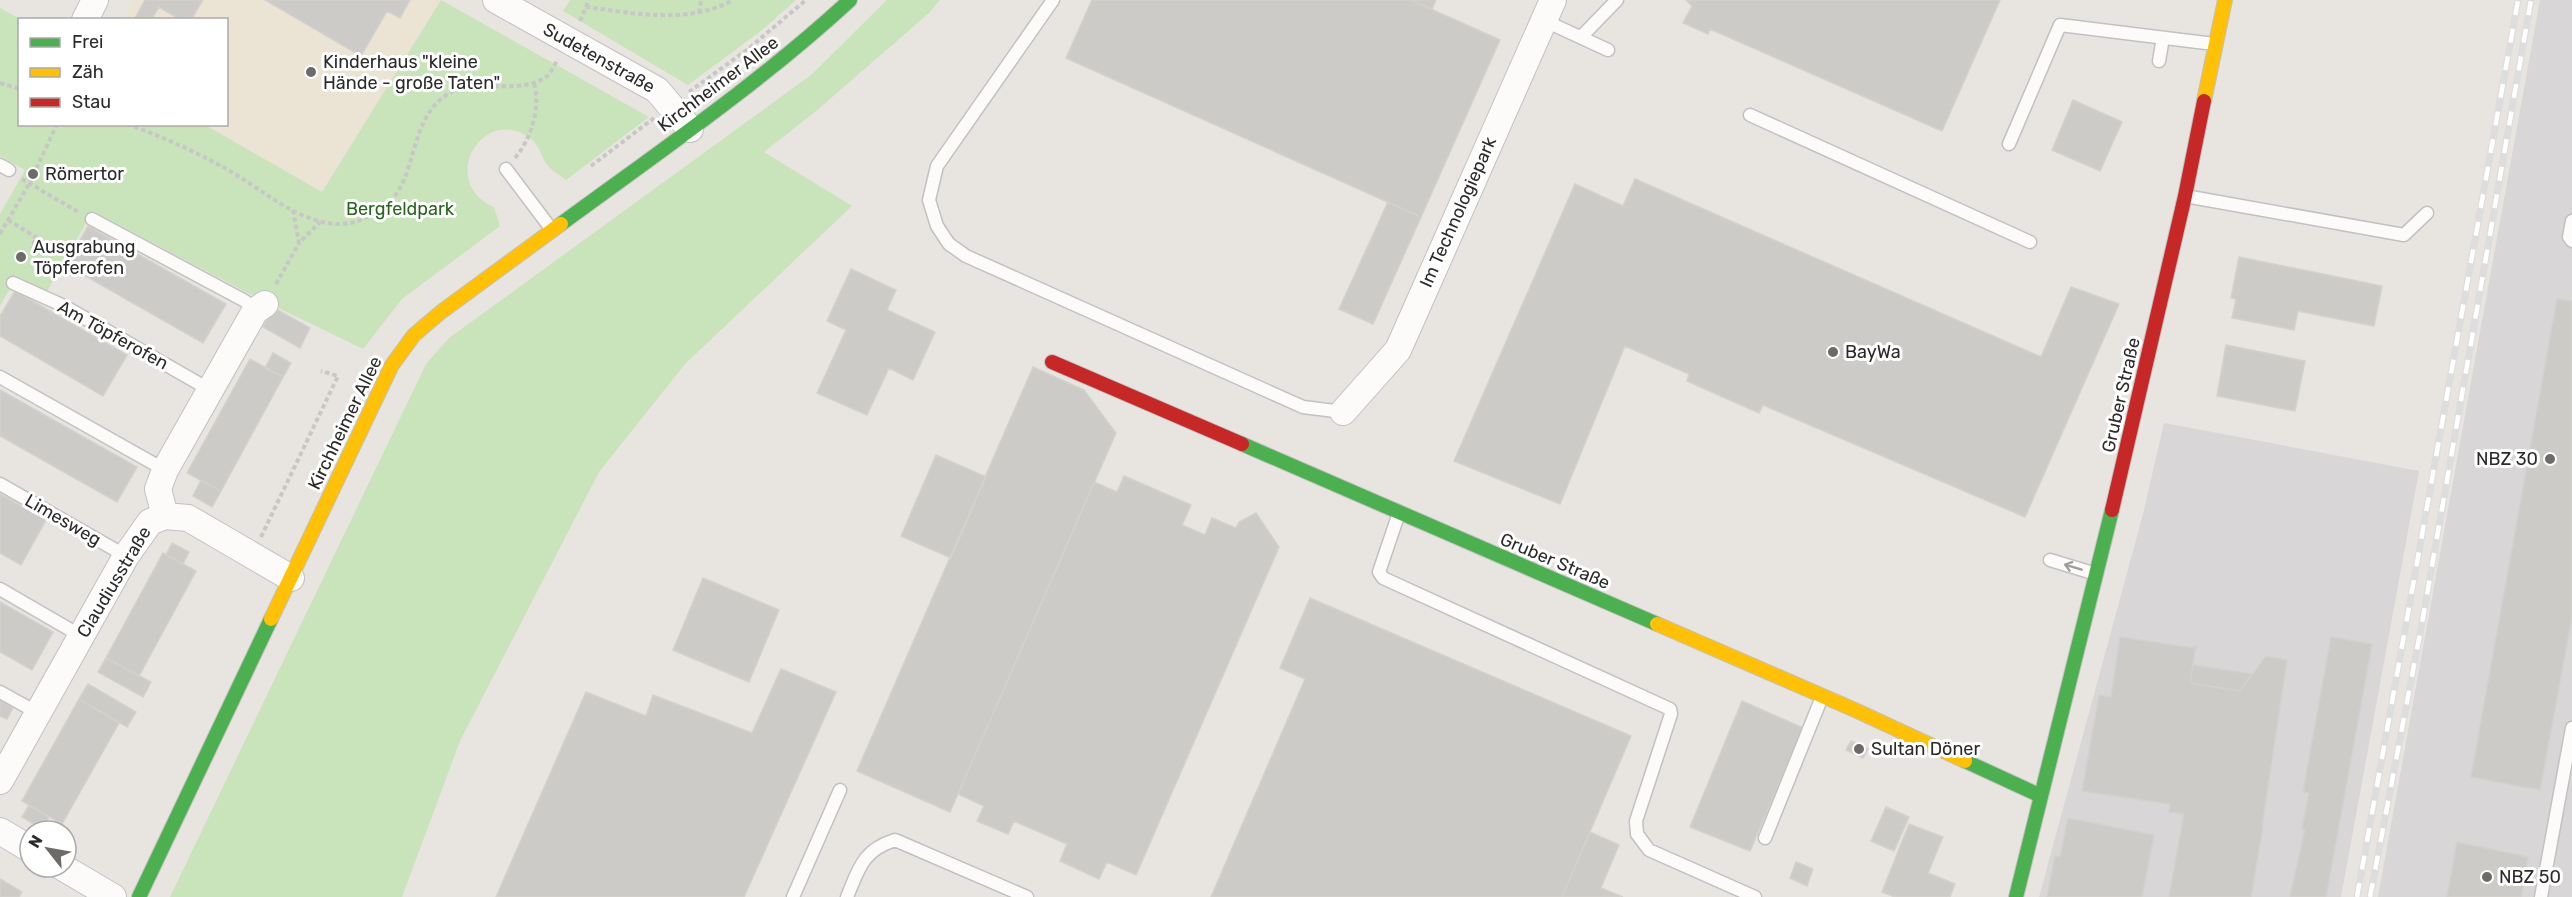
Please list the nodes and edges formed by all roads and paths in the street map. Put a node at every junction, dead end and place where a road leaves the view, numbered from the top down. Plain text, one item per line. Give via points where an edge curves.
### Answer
1 (95, 0) edge
2 (496, 0) edge
3 (589, 0) edge
4 (701, 0) edge
5 (733, 0) edge
6 (850, 0) edge
7 (1053, 0) edge
8 (1617, 0) edge
9 (2225, 0) edge
10 (586, 7) junction
11 (1548, 10) edge
12 (699, 13) junction
13 (86, 18) edge
14 (1581, 37) junction
15 (2163, 38) junction
16 (569, 41) junction
17 (2215, 44) junction
18 (1608, 50) dead end
19 (2159, 61) dead end
20 (0, 83) edge
21 (534, 83) junction
22 (18, 88) edge
23 (1750, 115) dead end
24 (56, 126) edge
25 (133, 126) edge
26 (690, 129) junction
27 (2009, 144) dead end
28 (4, 168) edge
29 (506, 169) joint
30 (28, 184) junction
31 (2185, 196) junction
32 (293, 210) junction
33 (2427, 213) dead end
34 (92, 219) joint
35 (8, 220) junction
36 (2572, 221) edge
37 (320, 222) junction
38 (552, 230) junction
39 (0, 234) edge
40 (2572, 241) edge
41 (2030, 242) dead end
42 (299, 243) junction
43 (31, 248) dead end
44 (13, 283) dead end
45 (260, 307) junction
46 (1052, 362) dead end
47 (321, 371) dead end
48 (0, 377) edge
49 (210, 390) junction
50 (1343, 412) joint
51 (165, 470) junction
52 (0, 484) edge
53 (1399, 513) junction
54 (165, 516) junction
55 (261, 537) dead end
56 (126, 556) junction
57 (2050, 560) dead end
58 (2097, 574) junction
59 (291, 578) junction
60 (0, 589) edge
61 (81, 636) junction
62 (0, 692) edge
63 (1822, 696) junction
64 (38, 712) junction
65 (2572, 728) edge
66 (0, 781) edge
67 (840, 790) dead end
68 (2041, 796) junction
69 (0, 831) edge
70 (1765, 838) dead end
71 (18, 842) edge
72 (78, 876) edge
73 (113, 897) edge
74 (139, 897) edge
75 (793, 897) edge
76 (847, 897) edge
77 (1027, 897) edge
78 (1755, 897) edge
79 (2016, 897) edge
80 (2541, 897) edge

1 - 13 street
2 - 16 street, Sudetenstraße
3 - 10 path
4 - 12 path
5 - 12 path via 718,9
6 - 26 street, Kirchheimer Allee via 802,44
7 - 50 lane via 937,166 929,200 937,226 949,244 966,256 1303,407
8 - 14 lane
9 - 17 street, Gruber Straße
10 - 12 path via 665,15
10 - 16 path
11 - 14 lane
11 - 50 street, Im Technologiepark via 1398,350
14 - 18 lane
15 - 17 lane
15 - 19 lane
15 - 27 lane via 2060,25
16 - 21 path via 548,76
16 - 26 street, Sudetenstraße via 657,90
17 - 31 street, Gruber Straße
20 - 22 path
21 - 29 path via 536,111 525,147
21 - 37 path via 461,89 448,94 419,131 398,193 370,216 354,223
23 - 41 lane
24 - 30 path
25 - 32 path via 225,168
26 - 38 street, Kirchheimer Allee
28 - 30 path
29 - 38 lane
30 - 34 path
30 - 35 path
31 - 33 lane via 2404,235
31 - 58 street, Gruber Straße
32 - 37 path
32 - 42 path
34 - 45 lane
35 - 39 path
35 - 43 path via 37,238
36 - 40 lane
37 - 42 path
38 - 59 street, Kirchheimer Allee via 414,335 392,365
42 - 45 path
44 - 49 lane, Am Töpferofen via 63,306
45 - 49 street
46 - 53 street, Gruber Straße
47 - 55 path via 338,376
48 - 51 lane
49 - 51 street
51 - 54 street via 159,489
52 - 56 lane, Limesweg
53 - 63 street, Gruber Straße
53 - 78 lane via 1379,572 1383,578 1670,709 1636,821 1637,834 1648,850
54 - 56 street, Claudiusstraße via 150,522
54 - 59 street, Claudiusstraße via 188,518
56 - 61 street, Claudiusstraße
58 -> 57 lane
58 - 68 street, Gruber Straße
59 - 74 street, Kirchheimer Allee
60 - 61 lane
61 - 64 street, Claudiusstraße
62 - 64 lane
63 - 68 street, Gruber Straße
63 - 70 lane
64 - 66 street, Claudiusstraße
65 - 80 lane
67 - 75 lane
68 - 79 street, Gruber Straße
69 - 71 street
72 - 73 street
76 - 77 lane via 861,862 878,845 895,840

